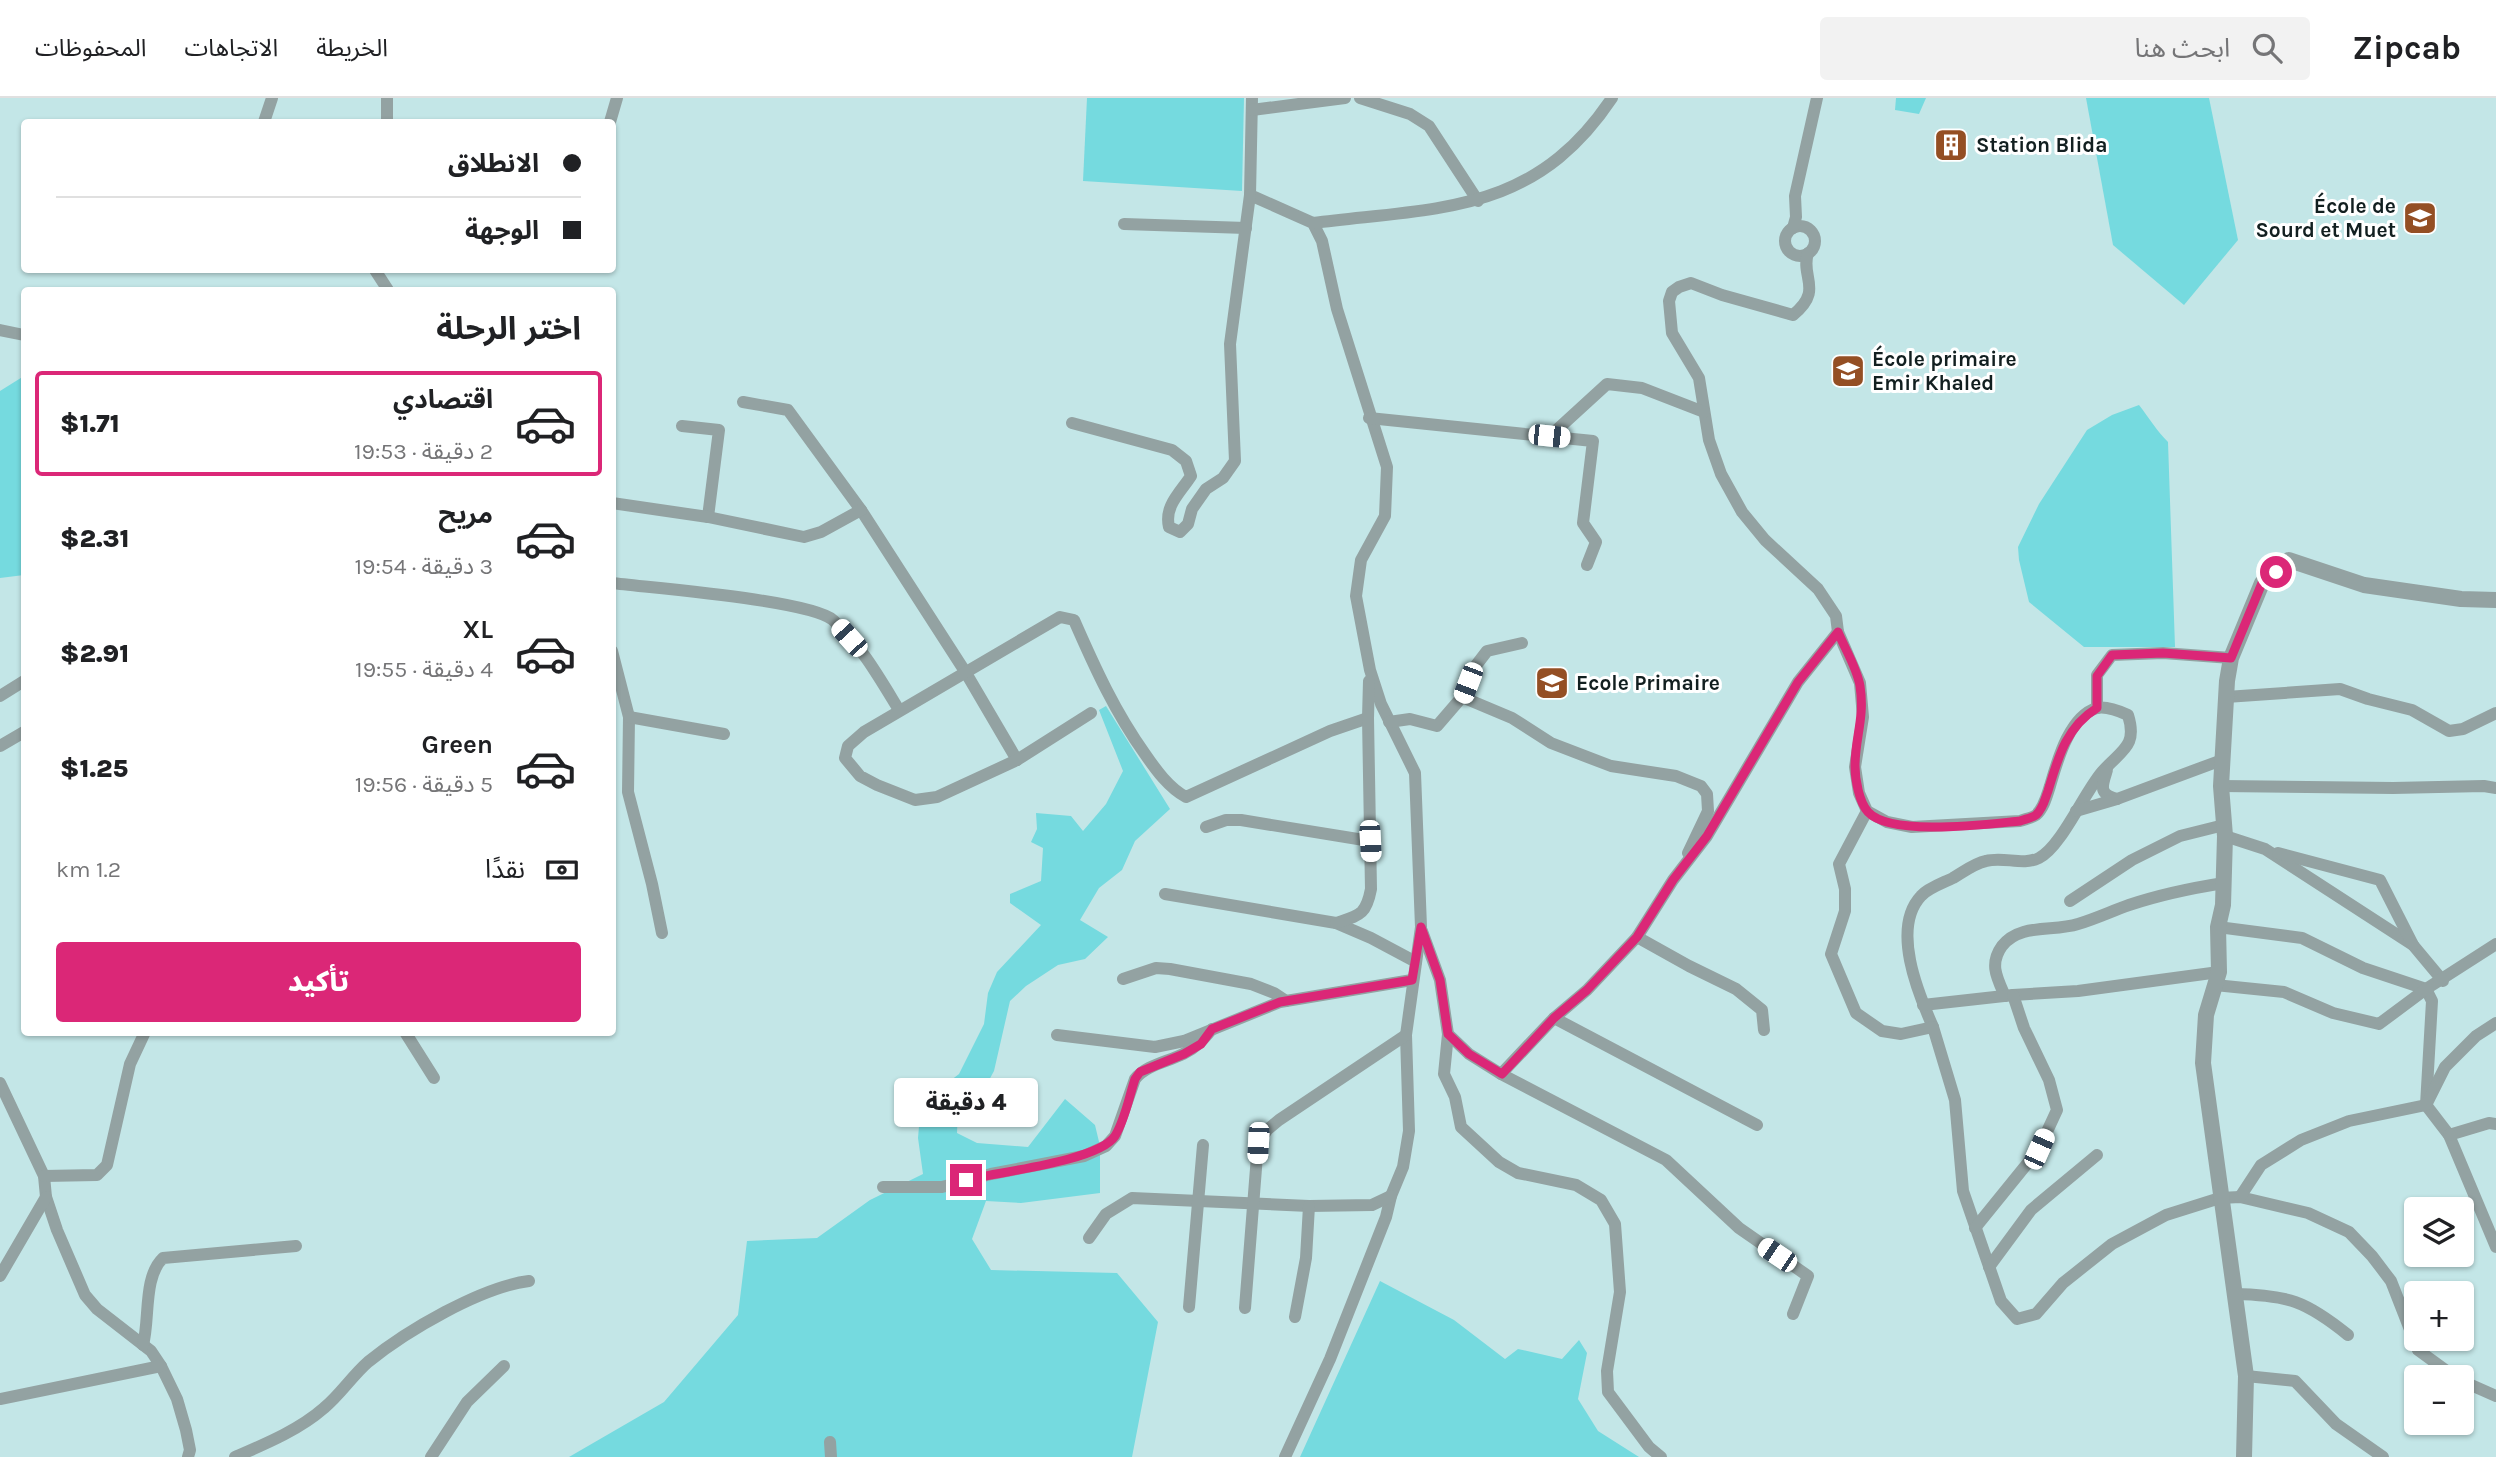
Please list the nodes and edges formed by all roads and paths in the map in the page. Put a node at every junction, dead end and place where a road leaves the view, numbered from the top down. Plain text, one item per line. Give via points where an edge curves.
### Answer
1 (272, 98) edge
2 (387, 98) edge
3 (617, 98) edge
4 (1345, 98) edge
5 (1360, 98) edge
6 (1612, 98) edge
7 (1817, 98) edge
8 (1252, 104) edge
9 (265, 119) edge
10 (387, 119) edge
11 (611, 119) edge
12 (1250, 195) junction
13 (1478, 201) junction
14 (1313, 223) junction
15 (1124, 224) dead end
16 (1797, 224) junction
17 (1246, 228) junction
18 (1805, 258) junction
19 (0, 330) edge
20 (21, 334) edge
21 (743, 402) dead end
22 (1704, 412) junction
23 (1369, 418) junction
24 (1072, 423) dead end
25 (682, 426) dead end
26 (1549, 436) junction
27 (616, 504) edge
28 (861, 510) junction
29 (708, 517) junction
30 (1587, 565) dead end
31 (616, 583) edge
32 (2496, 600) edge
33 (1838, 632) junction
34 (1522, 643) dead end
35 (2231, 658) junction
36 (616, 664) edge
37 (1370, 670) junction
38 (966, 673) junction
39 (21, 683) edge
40 (0, 695) edge
41 (2226, 697) junction
42 (1462, 698) junction
43 (2097, 708) junction
44 (899, 710) junction
45 (1091, 713) dead end
46 (2496, 713) edge
47 (629, 717) junction
48 (1368, 718) junction
49 (1389, 722) junction
50 (21, 734) edge
51 (724, 734) dead end
52 (0, 746) edge
53 (1017, 760) junction
54 (2222, 760) junction
55 (2109, 764) junction
56 (2221, 786) junction
57 (2496, 788) edge
58 (2117, 799) junction
59 (1867, 811) junction
60 (2076, 811) junction
61 (1206, 827) dead end
62 (2225, 831) junction
63 (1370, 841) junction
64 (2265, 849) junction
65 (1679, 872) junction
66 (2224, 883) junction
67 (1165, 894) dead end
68 (2070, 901) dead end
69 (1336, 923) junction
70 (1421, 927) junction
71 (2218, 927) junction
72 (662, 933) dead end
73 (1637, 937) junction
74 (2496, 944) edge
75 (2413, 945) junction
76 (1416, 962) junction
77 (1123, 979) dead end
78 (2217, 979) junction
79 (1412, 980) junction
80 (2443, 981) junction
81 (2426, 989) junction
82 (2009, 996) junction
83 (1286, 1001) junction
84 (1923, 1006) junction
85 (1554, 1018) junction
86 (2496, 1023) edge
87 (1933, 1027) junction
88 (1212, 1029) junction
89 (1763, 1030) dead end
90 (1448, 1034) junction
91 (1058, 1035) dead end
92 (1406, 1035) junction
93 (143, 1036) edge
94 (408, 1036) edge
95 (1502, 1074) junction
96 (434, 1078) dead end
97 (0, 1083) edge
98 (2426, 1105) junction
99 (2496, 1124) edge
100 (1757, 1125) dead end
101 (2449, 1135) junction
102 (1203, 1146) dead end
103 (2097, 1155) dead end
104 (44, 1176) junction
105 (883, 1187) dead end
106 (1391, 1196) junction
107 (46, 1197) junction
108 (2240, 1197) junction
109 (2221, 1198) junction
110 (1199, 1202) junction
111 (1255, 1205) junction
112 (1309, 1206) junction
113 (1975, 1228) junction
114 (1089, 1238) dead end
115 (296, 1246) dead end
116 (2496, 1247) edge
117 (1989, 1267) junction
118 (0, 1276) edge
119 (529, 1282) dead end
120 (2235, 1294) junction
121 (1189, 1307) dead end
122 (1245, 1308) dead end
123 (1793, 1314) dead end
124 (1295, 1317) dead end
125 (2348, 1335) dead end
126 (143, 1345) junction
127 (2439, 1365) edge
128 (161, 1366) junction
129 (504, 1366) dead end
130 (2246, 1376) junction
131 (2474, 1386) edge
132 (2496, 1396) edge
133 (0, 1399) edge
134 (830, 1442) dead end
135 (244, 1456) edge
136 (188, 1457) edge
137 (431, 1457) edge
138 (831, 1457) edge
139 (1285, 1457) edge
140 (1661, 1457) edge
141 (2244, 1457) edge
142 (2383, 1457) edge

1 - 9 street
2 - 10 street
3 - 11 street
4 - 8 street
5 - 13 street via 1423,121
6 - 13 street via 1562,157 1534,176
7 - 16 street via 1796,196
8 - 12 street
12 - 14 street
12 - 17 street
13 - 14 street
14 - 23 street via 1322,241
15 - 17 street
16 - 18 street via 1814,237 1814,246
16 - 18 street via 1785,244 1790,252
17 - 24 street via 1230,344 1235,461 1223,478 1206,489 1188,524 1180,532 1169,527 1167,517 1168,507 1191,476 1186,461 1172,450
18 - 22 street via 1808,293 1793,315 1691,283 1672,292 1671,333 1699,378
19 - 20 street
21 - 28 street via 788,410
22 - 26 street via 1642,388 1606,384
22 - 33 street via 1721,474 1742,512 1818,589 1836,616
23 - 26 street
23 - 37 street via 1387,467 1385,516 1357,576 1356,596
25 - 29 street via 719,430
26 - 30 street via 1593,441 1583,523 1596,542
27 - 29 street
28 - 29 street via 804,537
28 - 38 street
31 - 44 street via 819,612 832,619 865,656
32 - 35 street via 2364,585 2289,560 2262,583
33 - 59 street via 1860,683 1863,717 1855,767
33 - 65 street via 1798,682 1707,836
34 - 42 street via 1488,651 1474,668
35 - 41 street
35 - 43 street via 2112,655 2097,676
36 - 47 street
37 - 48 street
37 - 49 street
38 - 44 street
38 - 48 street via 1060,617 1074,620 1121,719 1155,768 1186,797
38 - 53 street
39 - 40 street
41 - 46 street via 2340,689 2412,710 2449,732
41 - 54 street
42 - 49 street via 1437,726 1410,719
42 - 65 street via 1512,718 1551,743 1611,766 1676,776 1701,786 1707,794 1708,811
43 - 55 street via 2128,715 2133,730 2131,742
43 - 59 street via 2074,726 2035,816 2009,822 1912,827 1886,822
44 - 53 street via 848,746 845,758 860,776 877,785 915,800 937,797
45 - 53 street
47 - 51 street
47 - 72 street via 628,792
48 - 63 street
49 - 70 street via 1415,773
50 - 52 street
54 - 56 street
54 - 58 street
55 - 58 street via 2104,793
55 - 60 street
56 - 57 street
56 - 62 street
58 - 60 street
59 - 87 street via 1839,864 1846,911 1831,954 1856,1013 1882,1031 1901,1034
60 - 84 street via 2056,843 2039,858 1987,860 1920,896 1908,922 1906,944
61 - 63 street via 1241,820
62 - 64 street
62 - 66 street
62 - 68 street via 2180,836 2132,860
63 - 69 street via 1368,904 1363,913
64 - 75 street
64 - 75 street via 2380,880
65 - 73 street
66 - 71 street
66 - 82 street via 2131,904 2076,925 2013,936 1994,961
67 - 69 street
69 - 76 street
70 - 76 street
70 - 90 street via 1440,980
71 - 78 street
71 - 81 street via 2302,938 2363,968
73 - 85 street
73 - 89 street via 1736,989 1762,1010
74 - 80 street
75 - 80 street
76 - 79 street
77 - 83 street via 1156,968 1170,969 1251,984
78 - 81 street via 2284,992 2333,1013 2379,1024
78 - 82 street
78 - 109 street via 2207,1015 2203,1063
79 - 83 street
79 - 92 street
80 - 81 street
81 - 98 street via 2432,1001
82 - 84 street
82 - 113 street via 2049,1080 2057,1110 2039,1149
83 - 88 street
84 - 87 street
85 - 95 street
85 - 100 street
86 - 98 street via 2445,1067
87 - 113 street via 1955,1100 1963,1191
88 - 91 street via 1155,1047
88 - 105 street via 1201,1044 1140,1072 1115,1136 1106,1146 1084,1156 942,1187
90 - 95 street via 1469,1054
90 - 140 street via 1444,1074 1461,1127 1518,1173 1576,1185 1601,1200 1615,1224 1620,1292 1608,1392
92 - 106 street via 1409,1130 1403,1167
92 - 111 street via 1267,1130 1258,1143
93 - 104 street via 130,1064 107,1165 97,1175
94 - 96 street
95 - 123 street via 1666,1160 1739,1228 1808,1276
97 - 104 street
98 - 101 street
98 - 108 street via 2349,1121 2301,1140 2261,1165
99 - 101 street
101 - 116 street
102 - 110 street
103 - 117 street via 2031,1210
104 - 107 street
106 - 112 street via 1372,1205
106 - 139 street via 1387,1217 1330,1359
107 - 118 street
107 - 126 street via 85,1295
108 - 109 street
108 - 127 street via 2308,1213 2349,1232 2391,1281 2418,1350
109 - 117 street via 2166,1215 2112,1244 2063,1283 2036,1314 2017,1319 2001,1301
109 - 120 street
110 - 111 street
110 - 114 street via 1132,1198 1106,1214
110 - 121 street
111 - 112 street
111 - 122 street
112 - 124 street via 1306,1258
113 - 117 street
115 - 126 street via 163,1258 148,1299
119 - 135 street via 494,1289 403,1338 369,1362 325,1408
120 - 125 street via 2292,1300 2322,1314
120 - 130 street
126 - 128 street
128 - 133 street
128 - 136 street via 177,1399
129 - 137 street via 467,1402
130 - 141 street
130 - 142 street via 2295,1381 2336,1424
131 - 132 street
134 - 138 street

